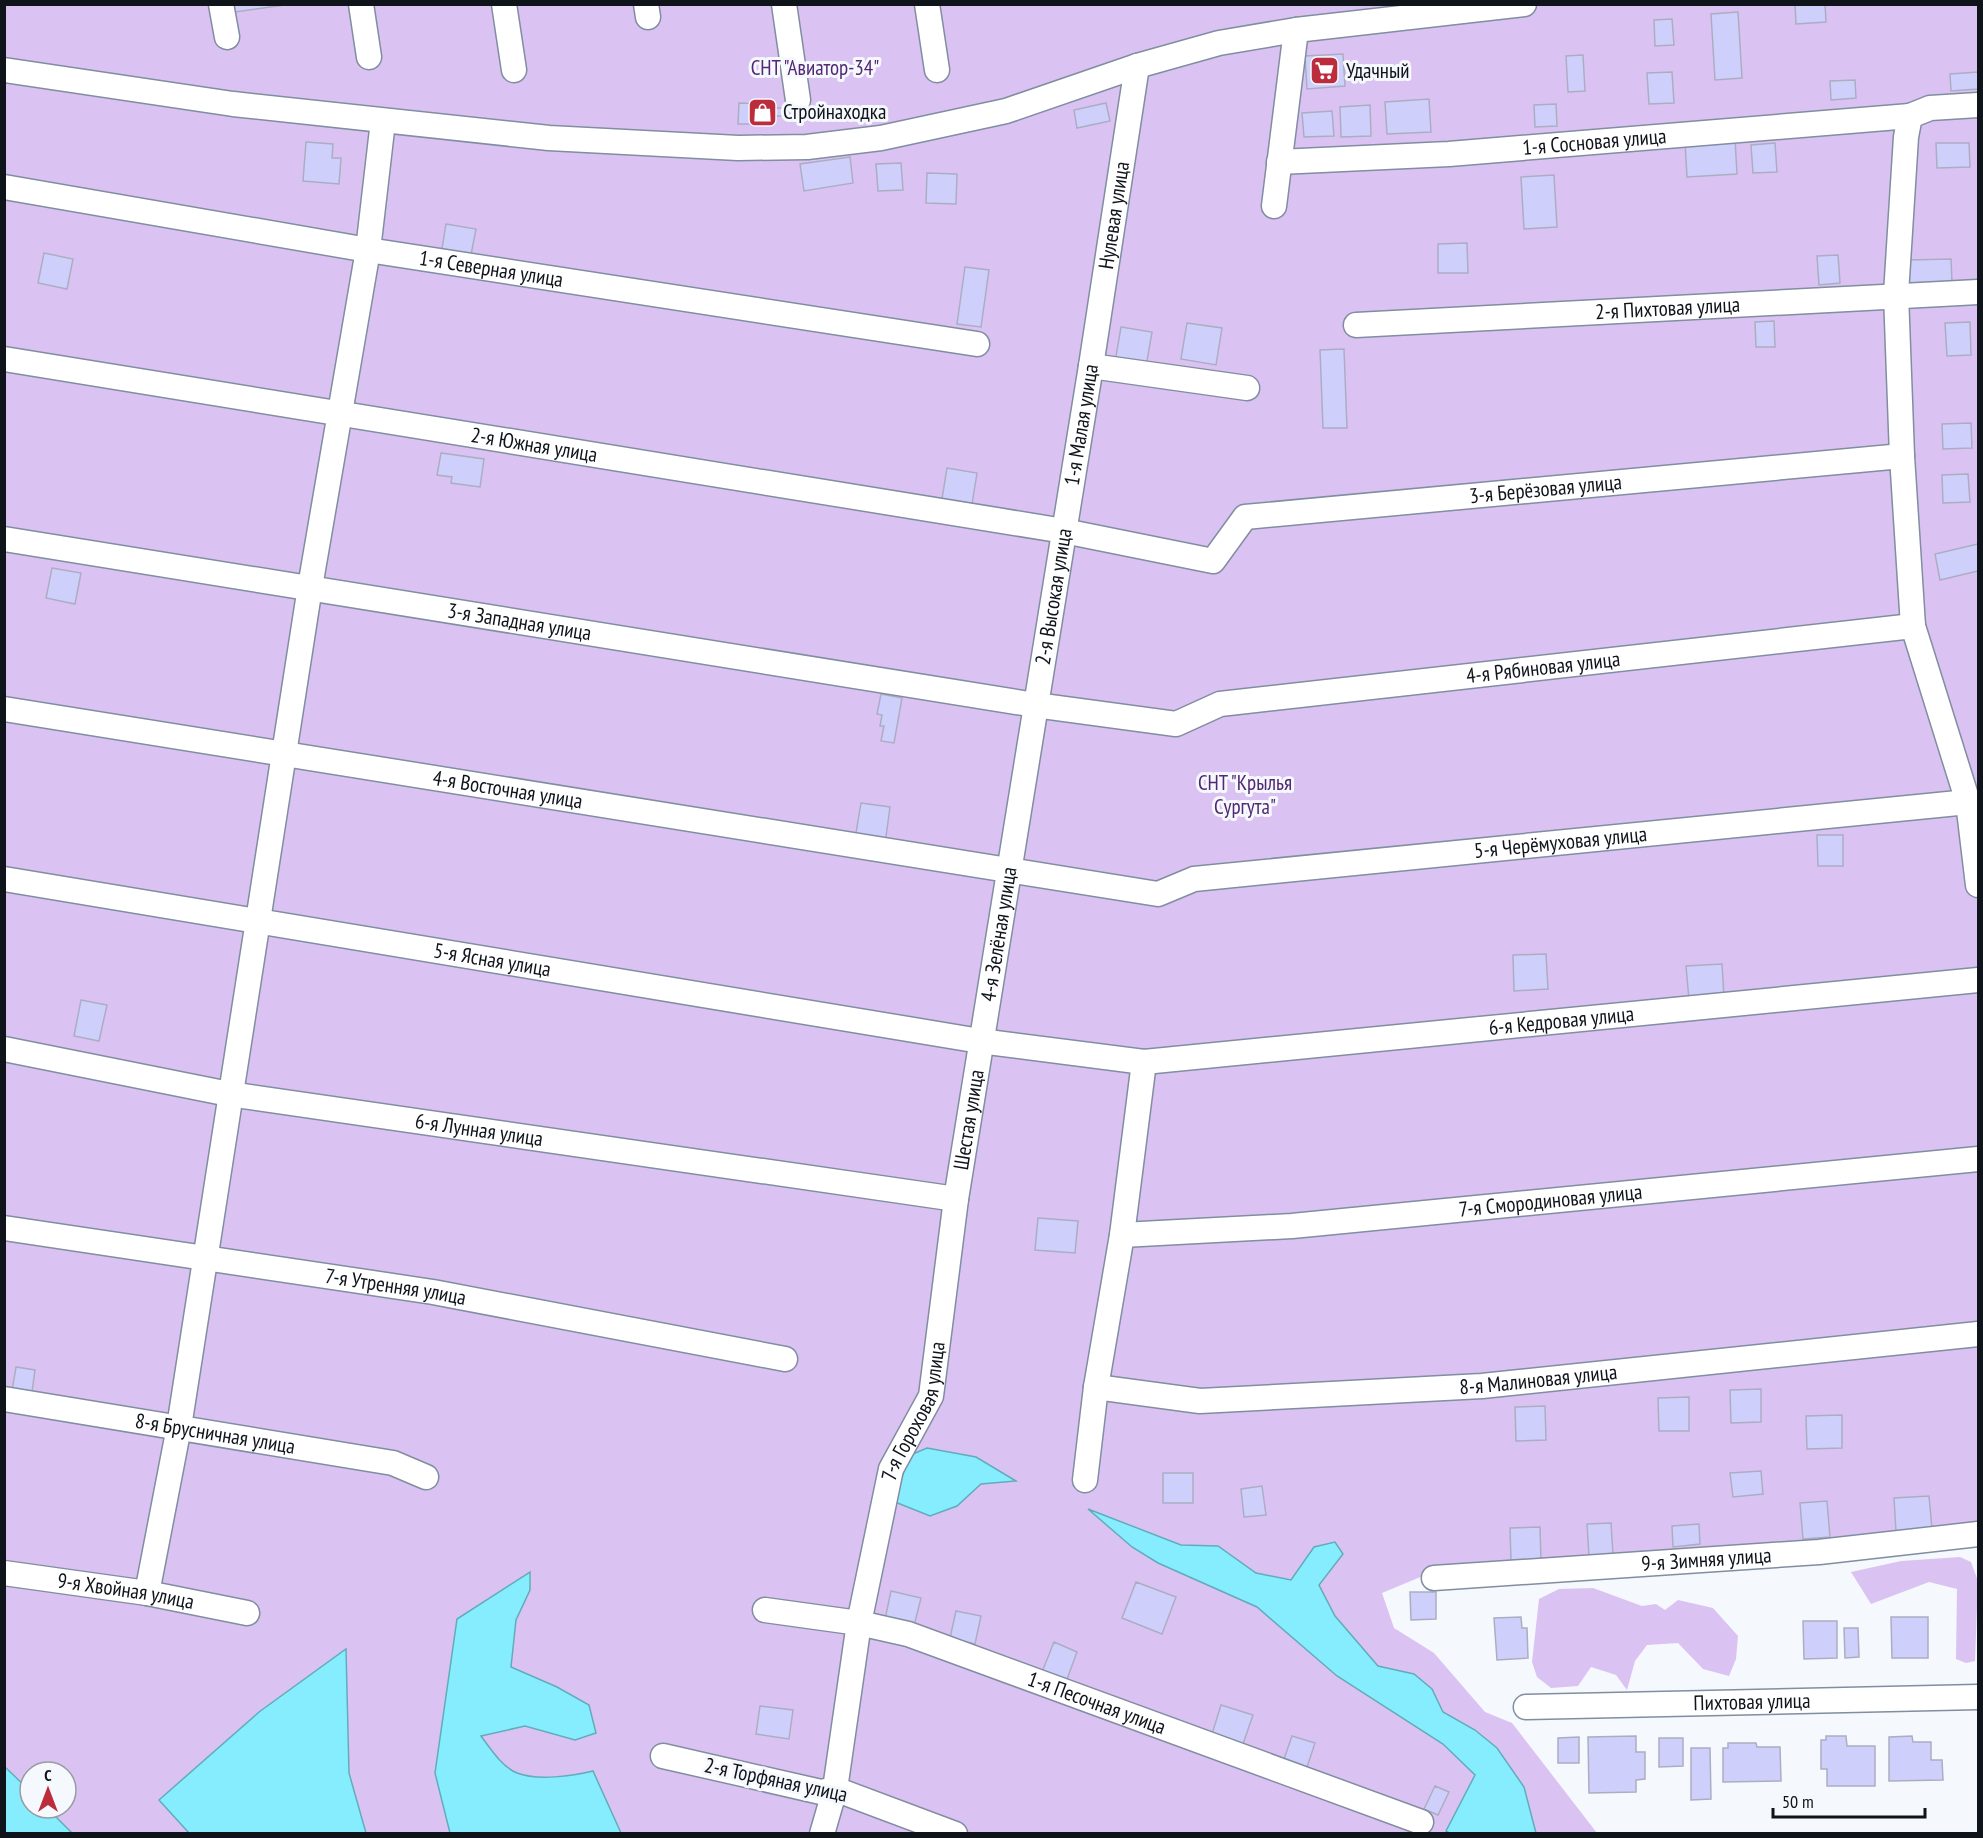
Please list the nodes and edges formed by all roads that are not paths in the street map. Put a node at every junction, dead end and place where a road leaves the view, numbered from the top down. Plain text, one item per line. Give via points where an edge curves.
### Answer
1 (221, 4) edge
2 (361, 4) edge
3 (504, 4) edge
4 (784, 4) edge
5 (927, 4) edge
6 (1524, 4) edge
7 (1296, 30) junction
8 (227, 37) dead end
9 (369, 57) dead end
10 (1137, 66) junction
11 (4, 70) edge
12 (514, 70) dead end
13 (937, 70) dead end
14 (798, 99) dead end
15 (1978, 105) edge
16 (1910, 116) junction
17 (383, 121) junction
18 (1279, 162) junction
19 (4, 187) edge
20 (1274, 206) dead end
21 (368, 250) junction
22 (1978, 292) edge
23 (1896, 294) junction
24 (1356, 326) dead end
25 (977, 344) dead end
26 (4, 359) edge
27 (1091, 366) junction
28 (1247, 388) dead end
29 (341, 415) junction
30 (1902, 456) junction
31 (1064, 531) junction
32 (4, 538) edge
33 (1213, 561) joint
34 (310, 587) junction
35 (1913, 626) junction
36 (1035, 705) junction
37 (4, 710) edge
38 (1176, 724) joint
39 (283, 753) junction
40 (1968, 802) junction
41 (1010, 869) junction
42 (4, 879) edge
43 (1978, 885) edge
44 (1158, 894) joint
45 (259, 921) junction
46 (1978, 980) edge
47 (980, 1041) junction
48 (4, 1049) edge
49 (1144, 1062) junction
50 (229, 1094) junction
51 (1978, 1159) edge
52 (956, 1199) junction
53 (4, 1228) edge
54 (1122, 1235) junction
55 (205, 1259) junction
56 (1978, 1334) edge
57 (785, 1359) dead end
58 (1096, 1387) junction
59 (4, 1399) edge
60 (179, 1427) junction
61 (426, 1477) dead end
62 (1085, 1480) dead end
63 (1978, 1534) edge
64 (4, 1574) edge
65 (1434, 1578) dead end
66 (147, 1593) junction
67 (765, 1610) dead end
68 (247, 1613) dead end
69 (859, 1623) junction
70 (1978, 1697) edge
71 (1526, 1707) dead end
72 (663, 1756) dead end
73 (835, 1789) junction
74 (1421, 1822) dead end
75 (822, 1833) edge
76 (955, 1833) edge

1 - 8 street
2 - 9 street
3 - 12 street
4 - 14 street
5 - 13 street
6 - 7 street
7 - 10 street via 1219,43
7 - 18 street
10 - 17 street via 1006,111 881,138 807,147 628,143
10 - 27 street, Нулевая улица
11 - 17 street via 233,104
15 - 16 street, 1-я Сосновая улица via 1930,108
16 - 18 street, 1-я Сосновая улица via 1449,154
16 - 23 street
17 - 21 street
18 - 20 street
19 - 21 street, 1-я Северная улица
21 - 25 street, 1-я Северная улица
21 - 29 street
22 - 23 street, 2-я Пихтовая улица
23 - 24 street, 2-я Пихтовая улица
23 - 30 street
26 - 29 street, 2-я Южная улица
27 - 28 street, 1-я Малая улица
27 - 31 street, 1-я Малая улица
29 - 31 street, 2-я Южная улица
29 - 34 street
30 - 33 street, 3-я Берёзовая улица via 1245,517
30 - 35 street
31 - 33 street, 2-я Высокая улица
31 - 36 street, 2-я Высокая улица
32 - 34 street, 3-я Западная улица
34 - 36 street, 3-я Западная улица
34 - 39 street
35 - 38 street, 4-я Рябиновая улица via 1220,704
35 - 40 street
36 - 38 street, 3-я Западная улица
36 - 41 street, 2-я Высокая улица
37 - 39 street, 4-я Восточная улица
39 - 41 street, 4-я Восточная улица
39 - 45 street
40 - 43 street
40 - 44 street, 5-я Черёмуховая улица via 1194,879
41 - 44 street, 4-я Зелёная улица
41 - 47 street, 4-я Зелёная улица
42 - 45 street, 5-я Ясная улица
45 - 47 street, 5-я Ясная улица
45 - 50 street
46 - 49 street, 6-я Кедровая улица
47 - 49 street, 5-я Ясная улица
47 - 52 street, Шестая улица
48 - 50 street, 6-я Лунная улица
49 - 54 street
50 - 52 street, 6-я Лунная улица
50 - 55 street
51 - 54 street, 7-я Смородиновая улица via 1292,1226
52 - 69 street, 7-я Гороховая улица via 931,1396 891,1469
53 - 55 street, 7-я Утренняя улица
54 - 58 street
55 - 57 street, 7-я Утренняя улица via 433,1292
55 - 60 street
56 - 58 street, 8-я Малиновая улица via 1482,1386 1200,1401
58 - 62 street
59 - 60 street, 8-я Брусничная улица
60 - 61 street, 8-я Брусничная улица via 393,1463
60 - 66 street
63 - 65 street, 9-я Зимняя улица via 1819,1552
64 - 66 street, 9-я Хвойная улица
66 - 68 street, 9-я Хвойная улица
67 - 69 street, 1-я Песочная улица
69 - 73 street, 7-я Гороховая улица
69 - 74 street, 1-я Песочная улица via 908,1634
70 - 71 street, Пихтовая улица
72 - 73 street, 2-я Торфяная улица via 821,1792
73 - 75 street, 7-я Гороховая улица
73 - 76 street, 2-я Торфяная улица

